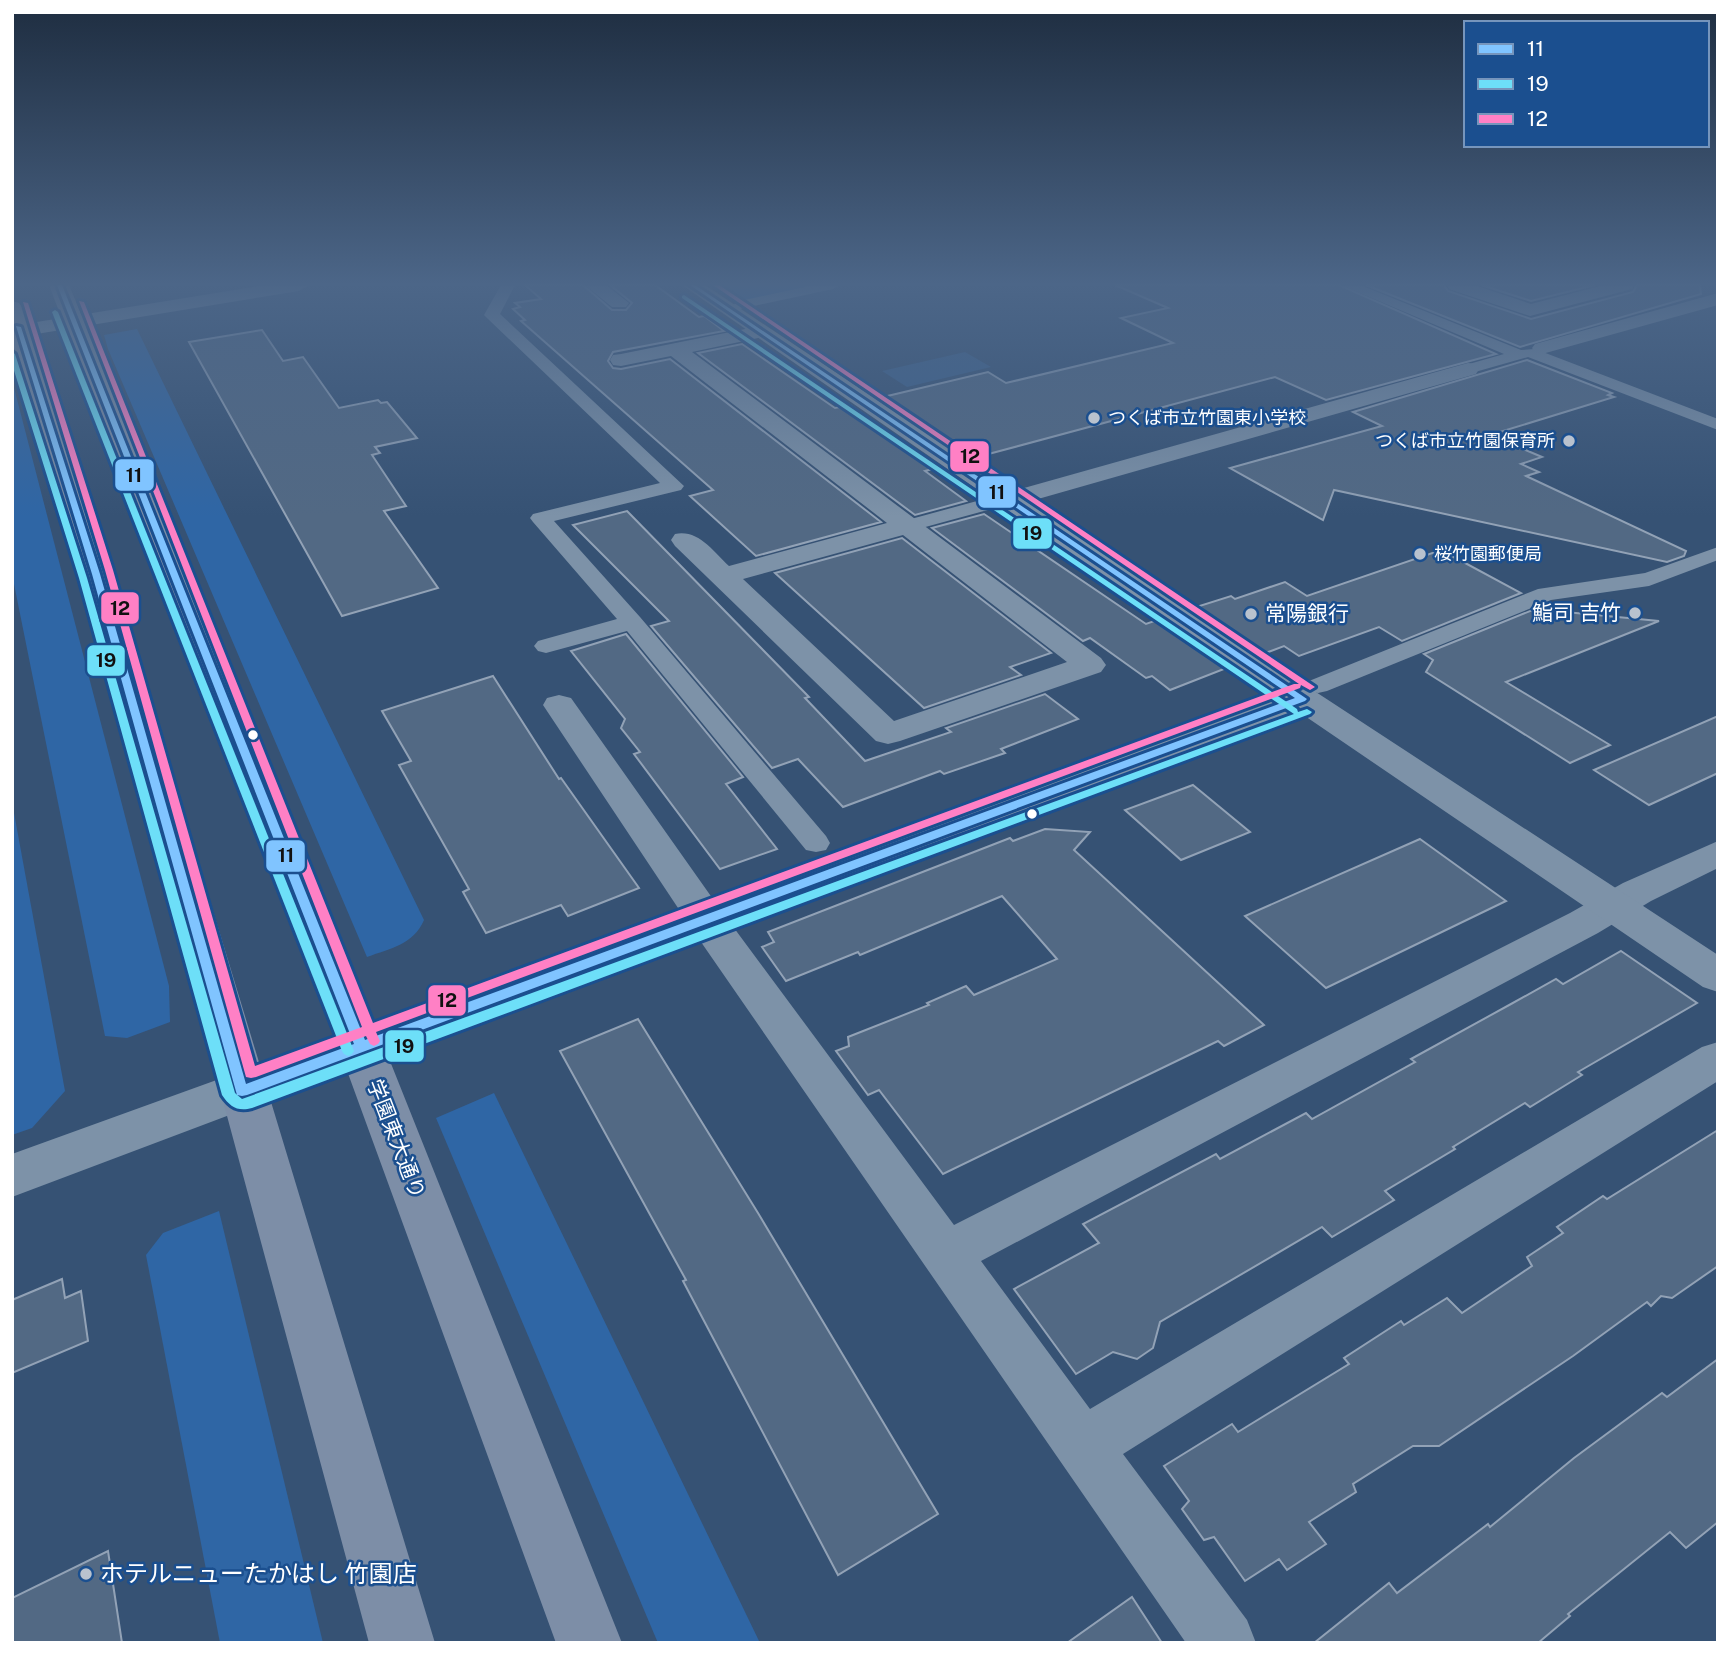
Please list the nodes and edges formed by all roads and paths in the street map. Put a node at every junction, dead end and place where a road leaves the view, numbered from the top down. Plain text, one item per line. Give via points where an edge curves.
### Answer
1 (26, 362) edge
2 (90, 362) edge
3 (542, 362) edge
4 (692, 362) edge
5 (802, 362) edge
6 (1493, 362) edge
7 (1557, 362) edge
8 (1468, 369) joint
9 (1718, 425) edge
10 (998, 502) junction
11 (907, 526) junction
12 (685, 540) dead end
13 (1718, 553) edge
14 (723, 576) junction
15 (632, 622) junction
16 (546, 646) dead end
17 (1310, 692) junction
18 (559, 705) dead end
19 (816, 843) dead end
20 (1718, 853) edge
21 (1613, 905) junction
22 (706, 919) junction
23 (1718, 976) edge
24 (361, 1046) junction
25 (1718, 1059) edge
26 (242, 1091) junction
27 (12, 1176) edge
28 (946, 1255) junction
29 (1083, 1446) junction
30 (402, 1643) edge
31 (589, 1643) edge
32 (1224, 1643) edge

1 - 26 main road via 96,574
2 - 24 main road, 学園東大通り
3 - 15 street via 674,486 540,518
4 - 11 street
5 - 10 street
6 - 8 street
7 - 9 street
8 - 10 street
10 - 11 street
10 - 17 street
11 - 14 street
11 - 14 street via 1090,665 888,734
12 - 14 street
13 - 17 street via 1649,579 1546,594
15 - 16 street
15 - 19 street
17 - 21 street
17 - 22 street
18 - 22 street
20 - 21 street
21 - 23 street
21 - 28 street
22 - 24 street
22 - 28 street
24 - 26 street
24 - 31 main road, 学園東大通り
25 - 29 street
26 - 27 street
26 - 30 main road
28 - 29 street
29 - 32 street

